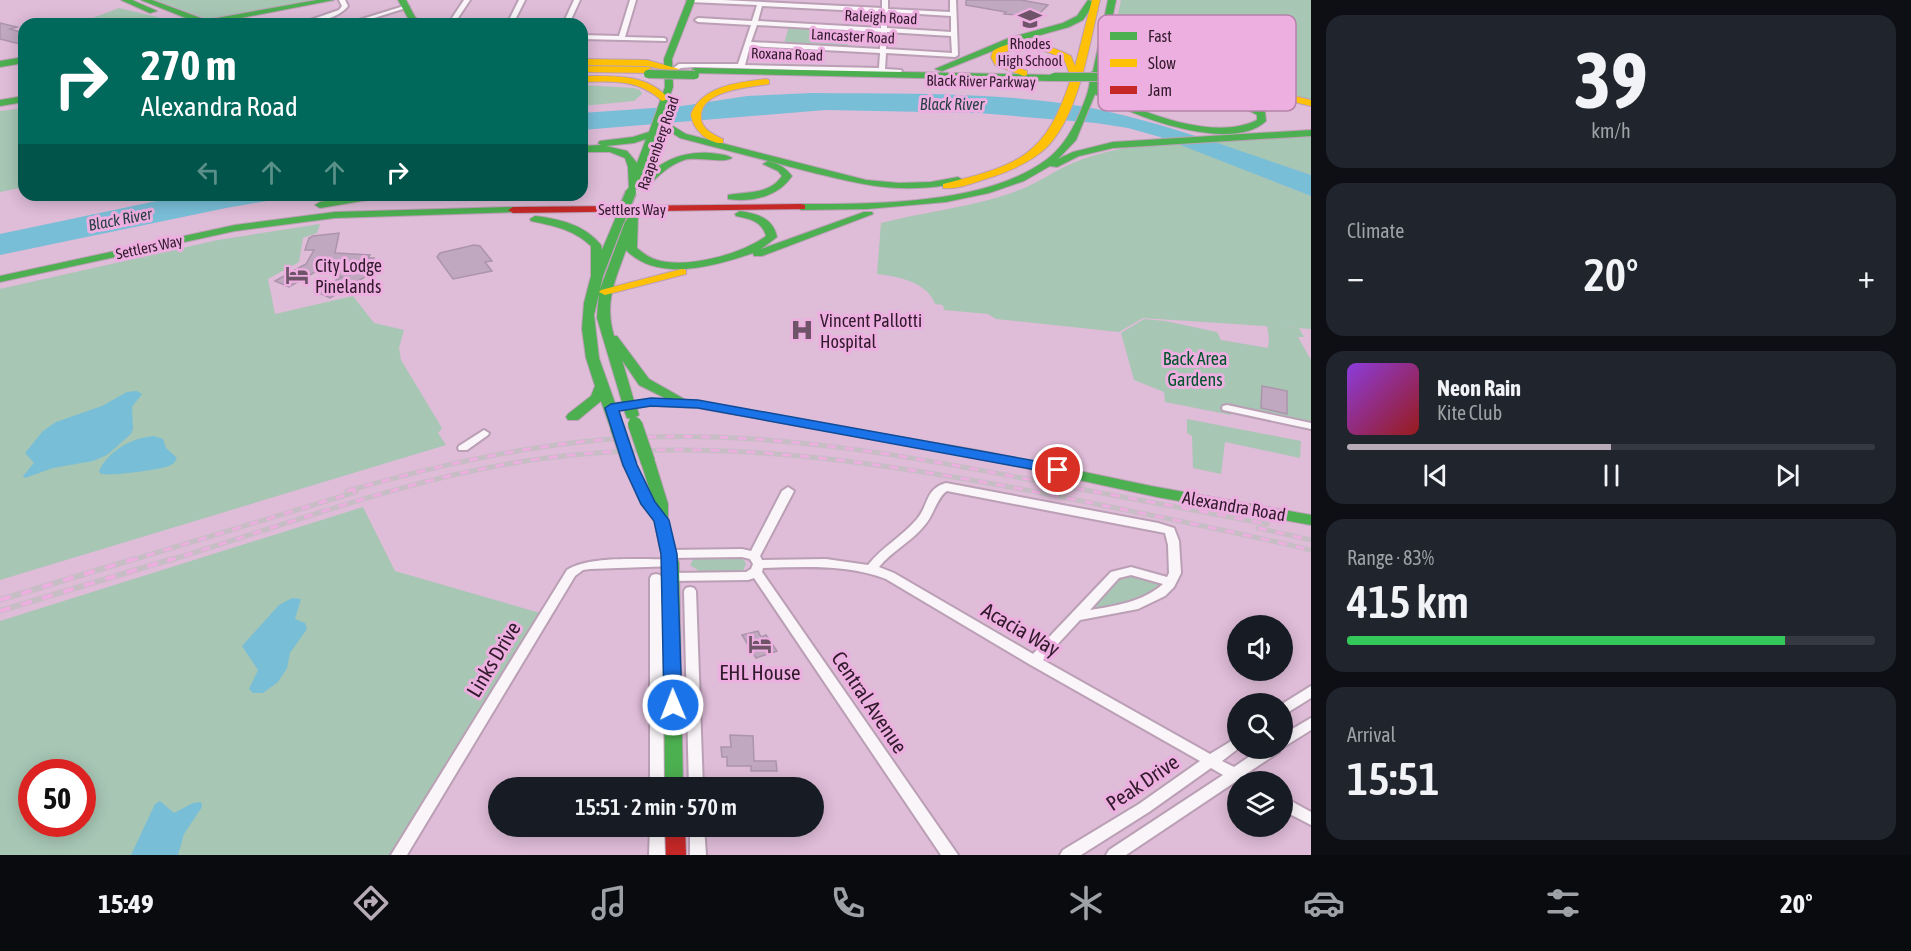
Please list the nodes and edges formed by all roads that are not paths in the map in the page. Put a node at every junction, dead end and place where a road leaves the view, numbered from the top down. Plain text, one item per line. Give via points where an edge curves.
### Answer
1 (125, 0) edge
2 (145, 0) edge
3 (332, 0) edge
4 (342, 0) edge
5 (467, 0) edge
6 (522, 0) edge
7 (577, 0) edge
8 (633, 0) edge
9 (691, 0) edge
10 (885, 0) edge
11 (953, 0) edge
12 (1094, 0) edge
13 (1112, 0) edge
14 (823, 3) edge
15 (404, 4) edge
16 (760, 4) junction
17 (886, 10) junction
18 (954, 14) junction
19 (1109, 15) edge
20 (171, 18) edge
21 (192, 18) edge
22 (239, 18) edge
23 (320, 18) edge
24 (366, 18) edge
25 (414, 18) edge
26 (456, 18) edge
27 (513, 18) edge
28 (569, 18) edge
29 (698, 20) dead end
30 (754, 23) junction
31 (821, 27) junction
32 (885, 30) junction
33 (955, 34) junction
34 (588, 37) edge
35 (621, 39) junction
36 (749, 44) junction
37 (815, 48) junction
38 (884, 52) junction
39 (669, 57) junction
40 (1098, 58) edge
41 (18, 59) edge
42 (0, 62) edge
43 (588, 63) edge
44 (741, 66) junction
45 (813, 68) junction
46 (648, 69) junction
47 (694, 70) junction
48 (899, 71) dead end
49 (588, 72) edge
50 (588, 72) edge
51 (1094, 73) junction
52 (881, 74) junction
53 (1074, 76) junction
54 (588, 79) edge
55 (1053, 79) junction
56 (1098, 80) edge
57 (18, 92) edge
58 (1098, 93) edge
59 (0, 94) edge
60 (18, 100) edge
61 (1296, 100) edge
62 (1296, 101) edge
63 (0, 102) edge
64 (667, 103) junction
65 (1311, 104) edge
66 (1296, 107) edge
67 (1311, 110) edge
68 (1140, 111) edge
69 (1259, 111) edge
70 (660, 127) junction
71 (1311, 133) edge
72 (588, 146) edge
73 (588, 148) edge
74 (744, 151) junction
75 (1029, 175) junction
76 (980, 177) junction
77 (638, 187) junction
78 (711, 199) junction
79 (347, 201) edge
80 (587, 201) edge
81 (925, 202) junction
82 (599, 204) junction
83 (314, 207) junction
84 (392, 212) junction
85 (629, 218) junction
86 (0, 268) edge
87 (0, 279) edge
88 (601, 286) junction
89 (603, 323) junction
90 (603, 383) junction
91 (688, 403) junction
92 (629, 405) junction
93 (611, 408) junction
94 (1227, 408) dead end
95 (573, 417) dead end
96 (1311, 426) edge
97 (484, 433) dead end
98 (463, 448) dead end
99 (788, 491) dead end
100 (661, 520) junction
101 (1311, 520) edge
102 (670, 564) junction
103 (756, 564) junction
104 (872, 568) junction
105 (656, 578) dead end
106 (1171, 582) junction
107 (690, 591) dead end
108 (1077, 616) junction
109 (1034, 661) junction
110 (1311, 691) edge
111 (1293, 703) edge
112 (1311, 723) edge
113 (1293, 735) edge
114 (1227, 749) edge
115 (1262, 759) edge
116 (1210, 760) junction
117 (1230, 771) edge
118 (1249, 771) edge
119 (657, 777) edge
120 (674, 777) edge
121 (696, 777) edge
122 (1227, 787) edge
123 (1293, 808) edge
124 (1311, 819) edge
125 (657, 837) edge
126 (675, 837) edge
127 (697, 837) edge
128 (399, 855) edge
129 (657, 855) edge
130 (676, 855) edge
131 (698, 855) edge
132 (950, 855) edge
133 (1068, 855) edge
134 (1114, 855) edge

1 - 20 main road
2 - 21 main road
3 - 22 main road
4 - 23 street via 345,6 340,11
5 - 26 street
6 - 27 street
7 - 28 street
8 - 35 street
9 - 16 street
9 - 39 main road, Raapenberg Road
10 - 17 street
11 - 18 street
12 - 52 main road via 1076,21 995,46 967,62 930,71
12 - 53 main road, Settlers Way
13 - 19 main road, Settlers Way
14 - 16 street
14 - 17 street
14 - 31 street
15 - 24 street
15 - 25 main road
16 - 30 street
17 - 18 street
17 - 32 street
18 - 33 street
29 - 30 street, Raleigh Road
30 - 31 street, Raleigh Road
30 - 36 street
31 - 32 street, Raleigh Road
32 - 33 street, Raleigh Road
32 - 38 street
33 - 38 street, Lancaster Road via 955,55
34 - 35 street, Roxana Road
35 - 39 street, Roxana Road
36 - 37 street, Lancaster Road
36 - 44 street
37 - 38 street, Lancaster Road
37 - 45 street
38 - 52 street
39 - 46 main road
39 - 47 street, Roxana Road via 679,66
39 - 64 main road, Raapenberg Road
40 - 51 main road, Settlers Way
41 - 42 main road
43 - 46 main road
44 - 45 street, Roxana Road
44 - 47 street, Roxana Road
45 - 52 street, Roxana Road
46 - 47 main road, Black River Parkway, bridge
46 - 49 main road
46 - 50 main road
47 - 52 main road, Black River Parkway
48 - 52 street, Roxana Road
51 - 58 main road
51 - 75 main road, Settlers Way via 1070,142
52 - 55 main road, Black River Parkway
52 - 74 main road via 757,82 717,92 697,110 699,125 715,139
53 - 55 main road via 1068,58 1052,49 1015,45 997,51 998,63 1007,69
53 - 76 main road, Settlers Way via 1059,123 1047,140 1011,165
54 - 64 main road via 646,83 657,89
55 - 56 main road, Black River Parkway, bridge
57 - 59 main road
60 - 63 main road
61 - 65 main road
62 - 65 main road, Black River Parkway
64 - 70 main road, Raapenberg Road
66 - 67 main road, Black River Parkway
68 - 69 main road via 1225,130 1248,129 1261,121
70 - 72 main road via 634,140
70 - 74 main road
70 - 77 main road, Raapenberg Road
71 - 75 main road via 1148,141 1095,148
73 - 77 main road via 627,156 633,163
74 - 76 main road via 883,185 931,185
75 - 81 main road, Settlers Way via 986,191
76 - 78 main road, Settlers Way via 884,195
77 - 78 main road via 666,162 689,155 765,163 787,176 785,185 778,190
77 - 85 main road, Raapenberg Road, bridge
78 - 82 main road, Settlers Way
79 - 83 main road
80 - 82 main road
81 - 82 main road, Settlers Way via 844,208
81 - 88 main road via 838,223 773,251
82 - 83 main road, Settlers Way via 386,202
82 - 84 main road, Settlers Way
82 - 85 main road via 754,216 768,223 772,237 755,249 677,265 656,264 631,249
83 - 86 main road, Settlers Way via 214,222
84 - 87 main road, Settlers Way via 328,215 256,225
84 - 88 main road via 507,216 571,226 596,245
85 - 88 main road, Raapenberg Road
88 - 89 main road, Raapenberg Road
88 - 90 main road, Raapenberg Road via 590,304 588,324
89 - 91 main road via 644,382
89 - 92 main road, Raapenberg Road
90 - 93 main road, Raapenberg Road
90 - 95 main road via 595,400
91 - 92 main road, Alexandra Road
91 - 101 main road, Alexandra Road via 920,446 965,459
92 - 93 main road, Alexandra Road
92 - 100 main road, Raapenberg Road, bridge via 661,504
93 - 100 main road, Raapenberg Road, bridge via 630,465 648,504
94 - 96 street
97 - 98 street
99 - 103 street
100 - 102 main road, Raapenberg Road
102 - 103 street via 742,553
102 - 103 street via 744,576
102 - 120 main road, Raapenberg Road
102 - 128 street, Links Drive via 590,565 571,573
103 - 104 street, Acacia Way
103 - 132 street, Central Avenue
104 - 106 street via 926,516 938,489 954,487 1170,531 1175,574
104 - 109 street, Acacia Way
105 - 119 street
106 - 108 street via 1141,603
106 - 108 street via 1131,571 1120,572
107 - 121 street
108 - 109 street
109 - 116 street, Acacia Way
110 - 111 street
112 - 113 street
114 - 116 street, Peak Drive
115 - 118 street
116 - 117 street, Acacia Way
116 - 133 street, Peak Drive
122 - 134 street
123 - 124 street
125 - 129 street
126 - 130 main road
127 - 131 street

